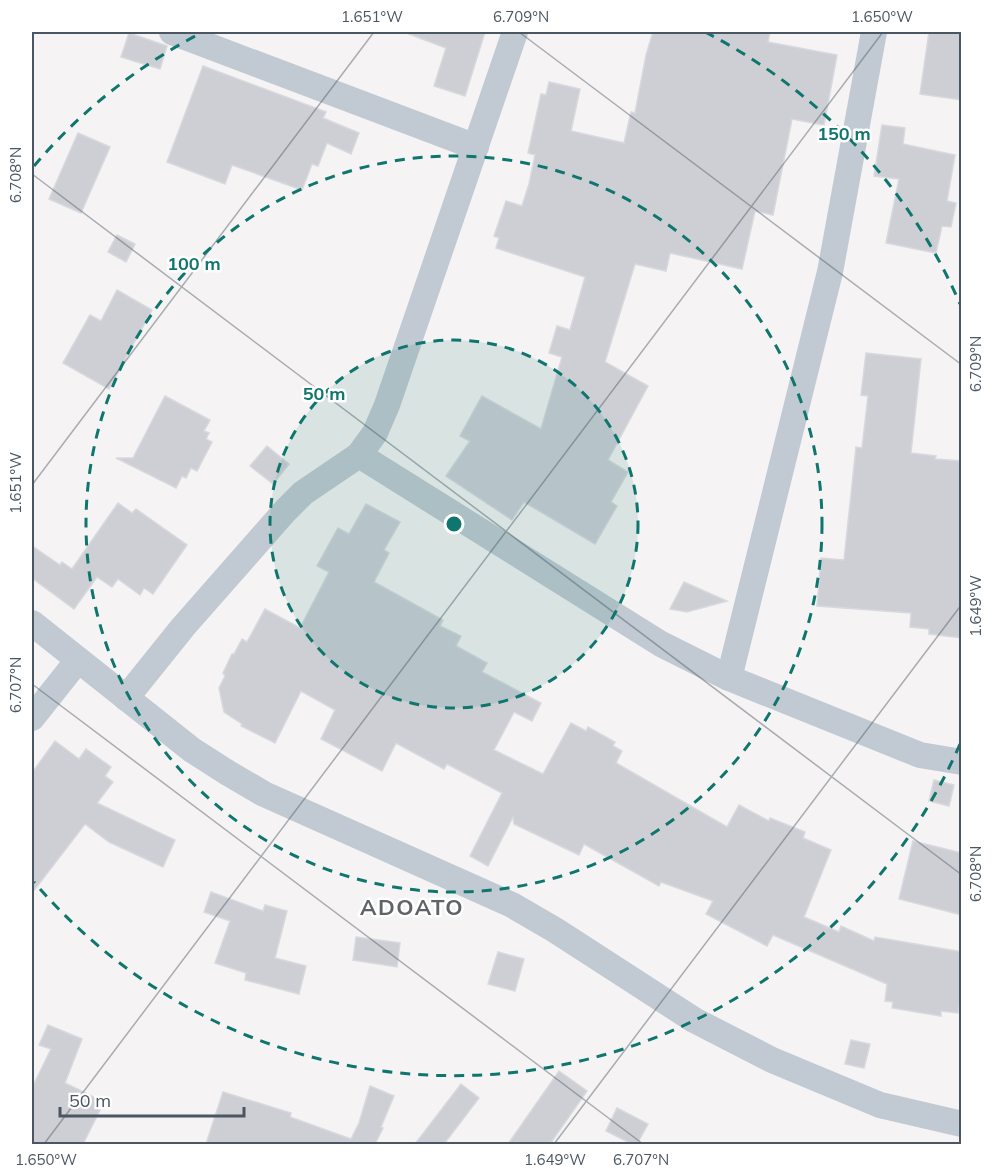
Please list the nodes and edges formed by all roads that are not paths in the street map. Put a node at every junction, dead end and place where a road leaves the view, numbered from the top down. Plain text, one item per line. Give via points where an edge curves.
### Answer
1 (172, 32) edge
2 (516, 32) edge
3 (874, 32) edge
4 (476, 147) junction
5 (359, 455) junction
6 (32, 623) edge
7 (78, 660) junction
8 (729, 678) junction
9 (126, 699) junction
10 (32, 718) edge
11 (962, 762) edge
12 (962, 1124) edge

1 - 4 street
2 - 4 street
3 - 8 street via 830,272
4 - 5 street via 387,405 375,433
5 - 8 street via 661,644
5 - 9 street via 303,493 285,511
6 - 7 street
7 - 9 street
7 - 10 street
8 - 11 street via 920,755
9 - 12 street via 192,750 264,794 512,905 694,1020 772,1060 880,1105

